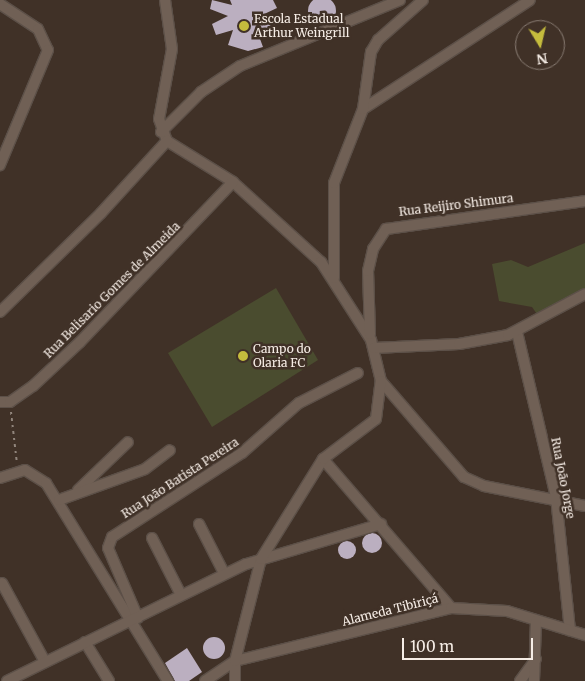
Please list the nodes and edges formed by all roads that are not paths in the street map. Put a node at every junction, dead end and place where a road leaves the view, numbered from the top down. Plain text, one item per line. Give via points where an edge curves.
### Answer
1 (164, 0) edge
2 (400, 0) edge
3 (423, 0) edge
4 (530, 0) edge
5 (2, 6) edge
6 (363, 109) junction
7 (164, 136) junction
8 (0, 165) edge
9 (233, 182) junction
10 (585, 201) edge
11 (334, 280) junction
12 (585, 294) edge
13 (0, 312) edge
14 (517, 332) junction
15 (372, 344) junction
16 (358, 373) dead end
17 (382, 381) junction
18 (5, 402) edge
19 (128, 442) dead end
20 (170, 450) dead end
21 (323, 459) junction
22 (0, 478) edge
23 (78, 490) junction
24 (556, 497) junction
25 (58, 500) junction
26 (585, 506) edge
27 (199, 524) dead end
28 (380, 524) junction
29 (152, 538) dead end
30 (261, 559) junction
31 (224, 573) junction
32 (2, 583) dead end
33 (181, 595) junction
34 (451, 608) junction
35 (138, 618) junction
36 (536, 621) junction
37 (128, 624) junction
38 (570, 630) junction
39 (585, 635) edge
40 (85, 642) junction
41 (536, 658) junction
42 (44, 660) junction
43 (235, 662) junction
44 (0, 677) edge
45 (5, 681) edge
46 (109, 681) edge
47 (168, 681) edge
48 (205, 681) edge
49 (235, 681) edge
50 (520, 681) edge
51 (534, 681) edge

1 - 7 street via 172,49
2 - 7 street via 240,66 201,92
3 - 6 street via 374,45
4 - 6 street
5 - 8 street via 38,29 48,50
6 - 11 street via 334,183
7 - 9 street
7 - 13 street via 101,213
9 - 11 street via 310,250
9 - 18 street, Rua Belisario Gomes de Almeida via 106,316 33,386
10 - 15 street, Rua Reijiro Shimura via 410,222 386,229 373,249 367,278
11 - 15 street
12 - 14 street
14 - 15 street via 459,344
14 - 24 street, Rua João Jorge
15 - 17 street
16 - 35 street, Rua João Batista Pereira via 299,403 242,454 112,537 108,548
17 - 21 street via 376,419
17 - 24 street via 464,477 484,486
19 - 23 street
20 - 23 street via 145,469
21 - 28 street
21 - 30 street
22 - 25 street via 18,469 33,474
23 - 25 street
24 - 26 street
24 - 38 street, Rua João Jorge
25 - 37 street
27 - 31 street
28 - 30 street
28 - 34 street
29 - 33 street
30 - 31 street
30 - 43 street
31 - 33 street
32 - 42 street
33 - 35 street
34 - 36 street, Alameda Tibiriçá via 483,607
34 - 43 street, Alameda Tibiriçá
35 - 37 street
36 - 38 street, Alameda Tibiriçá
36 - 41 street
37 - 40 street
37 - 47 street
38 - 39 street, Alameda Tibiriçá
40 - 42 street
40 - 46 street
41 - 50 street
41 - 51 street
42 - 45 street
43 - 48 street, Alameda Tibiriçá
43 - 49 street
44 - 45 street

